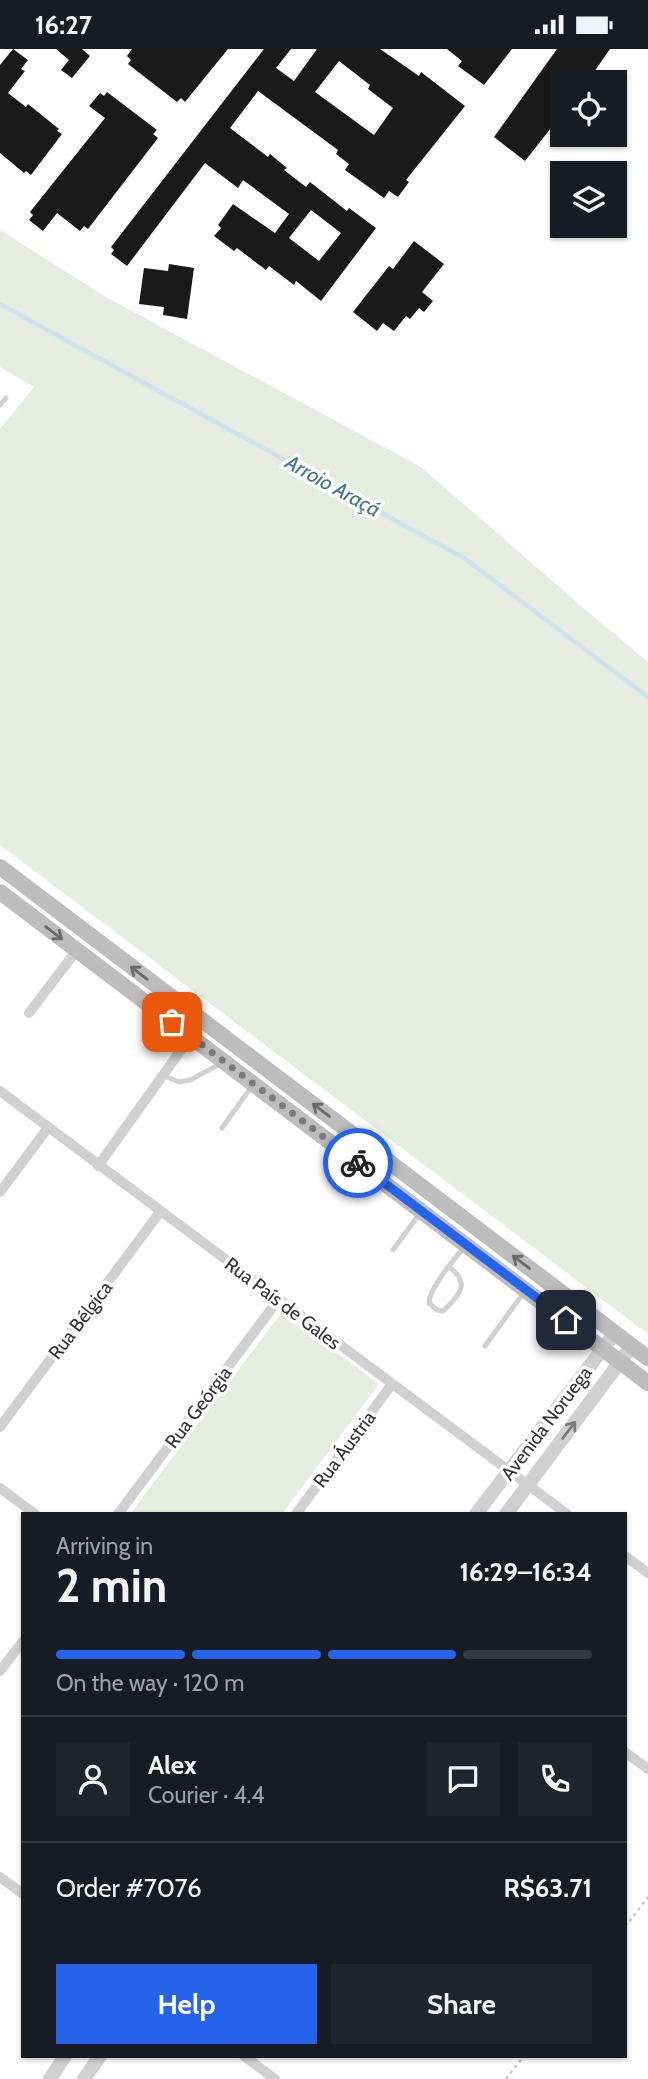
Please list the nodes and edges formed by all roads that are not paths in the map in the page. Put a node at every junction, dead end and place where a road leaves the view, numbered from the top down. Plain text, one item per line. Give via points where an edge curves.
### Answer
1 (6, 398) dead end
2 (0, 405) edge
3 (0, 867) edge
4 (0, 892) edge
5 (77, 950) junction
6 (29, 1013) dead end
7 (191, 1037) junction
8 (224, 1062) junction
9 (162, 1075) junction
10 (254, 1084) junction
11 (0, 1091) edge
12 (222, 1128) dead end
13 (47, 1129) junction
14 (98, 1166) junction
15 (0, 1192) edge
16 (421, 1211) junction
17 (160, 1212) junction
18 (466, 1245) junction
19 (393, 1250) dead end
20 (449, 1267) junction
21 (526, 1290) junction
22 (278, 1300) junction
23 (615, 1333) junction
24 (485, 1346) dead end
25 (632, 1346) junction
26 (603, 1349) junction
27 (648, 1358) edge
28 (621, 1362) junction
29 (648, 1383) edge
30 (392, 1384) junction
31 (0, 1427) edge
32 (509, 1471) junction
33 (528, 1485) junction
34 (0, 1488) edge
35 (32, 1512) edge
36 (119, 1512) edge
37 (297, 1512) edge
38 (478, 1512) edge
39 (508, 1512) edge
40 (564, 1512) edge
41 (627, 1557) edge
42 (648, 1573) edge
43 (21, 1644) edge
44 (0, 1671) edge
45 (627, 1753) edge
46 (648, 1769) edge
47 (0, 1877) edge
48 (21, 1888) edge
49 (64, 2058) edge
50 (99, 2058) edge
51 (247, 2058) edge
52 (50, 2079) edge
53 (84, 2079) edge
54 (275, 2079) edge

1 - 2 lane
23 -> 3 main road
4 -> 5 main road
5 - 6 street
5 - 7 main road
7 - 8 main road
7 - 9 street
8 - 9 lane via 190,1080 179,1082
8 - 10 main road
9 - 14 street
10 - 12 lane
10 - 16 main road
11 - 13 street, Rua País de Gales
13 - 14 street, Rua País de Gales
13 - 15 street
14 - 17 street, Rua País de Gales
16 - 18 main road
16 - 19 lane
17 - 22 street, Rua País de Gales
17 - 31 street, Rua Bélgica
18 - 20 lane
18 - 21 main road
20 - 20 lane via 429,1296 437,1310 448,1307 463,1282
21 - 24 lane
21 - 26 main road
22 - 30 street, Rua País de Gales
22 - 36 street, Rua Geórgia
23 - 25 main road
23 - 26 street, Avenida Noruega
25 - 27 main road
25 - 28 street, Avenida Noruega
26 - 28 main road
26 - 32 street, Avenida Noruega
28 - 29 main road
33 -> 28 street, Avenida Noruega
30 - 32 street, Rua País de Gales
30 - 37 street, Rua Áustria
32 - 33 street, Rua País de Gales
32 - 38 street, Avenida Noruega
33 - 39 street, Avenida Noruega
33 - 40 street, Rua País de Gales
34 - 35 street
41 - 42 street
43 - 44 street
45 - 46 street
47 - 48 street
49 - 52 street
50 - 53 street
51 - 54 street

